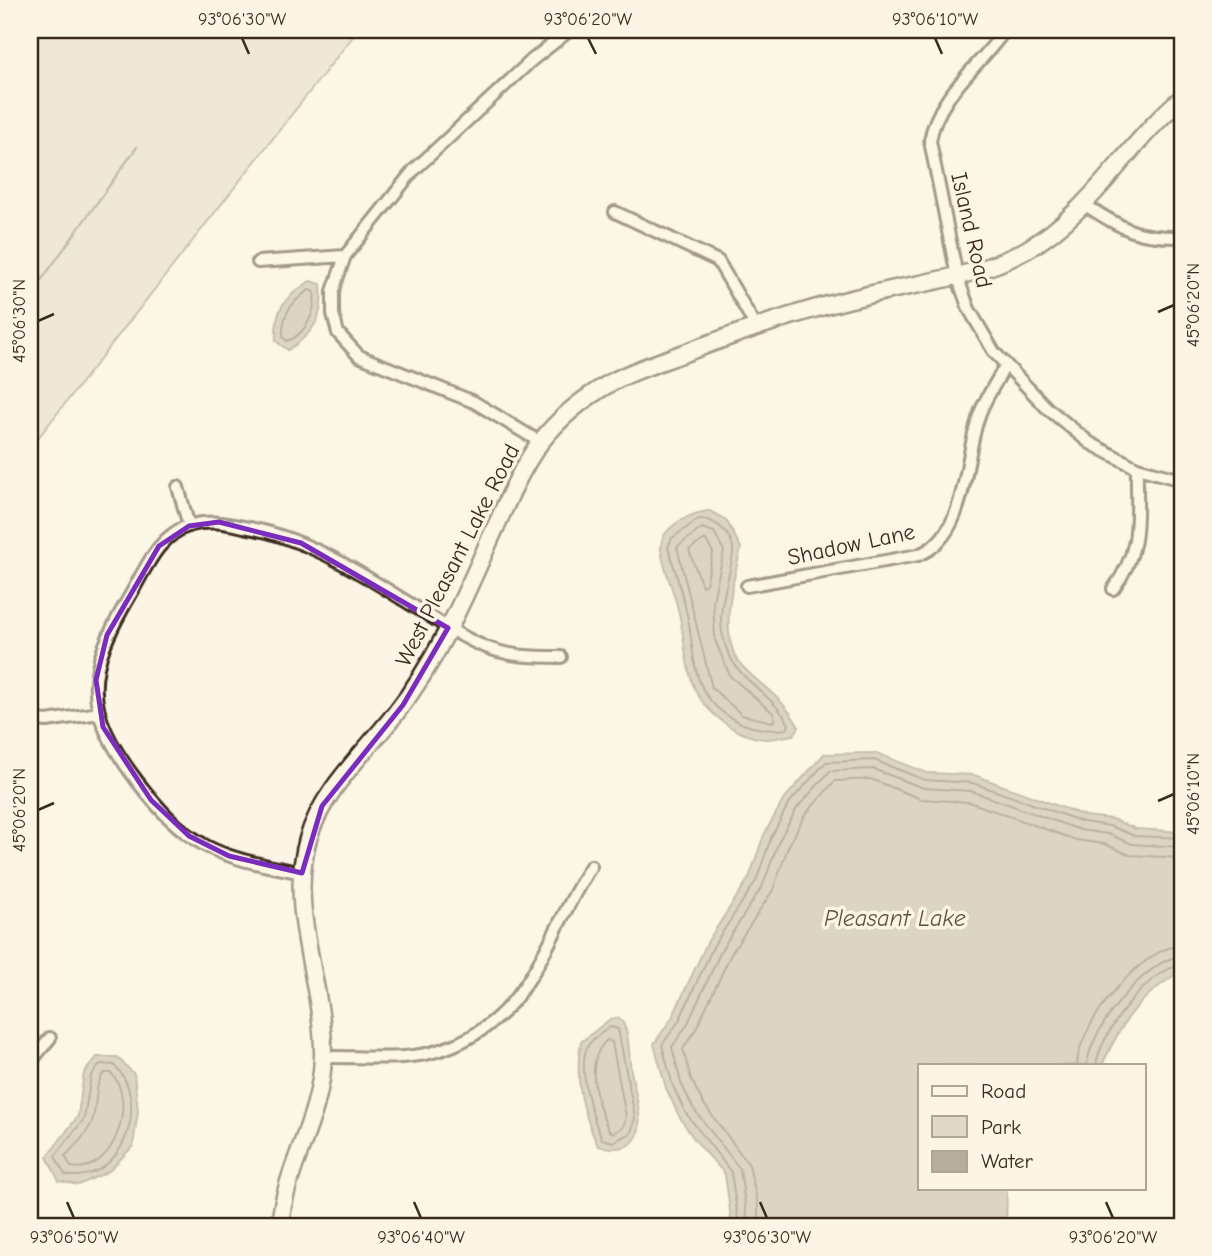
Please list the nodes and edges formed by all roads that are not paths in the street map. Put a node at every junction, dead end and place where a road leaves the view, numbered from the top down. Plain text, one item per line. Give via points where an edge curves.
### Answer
1 (570, 30) edge
2 (1004, 30) edge
3 (1182, 99) edge
4 (1085, 205) junction
5 (615, 212) dead end
6 (1182, 237) edge
7 (345, 256) junction
8 (258, 262) dead end
9 (957, 276) junction
10 (755, 325) junction
11 (1006, 366) junction
12 (540, 442) junction
13 (1137, 468) junction
14 (1182, 480) edge
15 (178, 487) dead end
16 (189, 526) junction
17 (747, 586) dead end
18 (1113, 589) dead end
19 (449, 628) junction
20 (561, 657) dead end
21 (99, 713) junction
22 (30, 719) edge
23 (591, 866) dead end
24 (302, 873) junction
25 (50, 1038) dead end
26 (323, 1057) junction
27 (30, 1063) edge
28 (280, 1226) edge

1 - 7 street via 429,154
2 - 9 street, Island Road via 944,104 932,127 932,154
3 - 4 street, West Pleasant Lake Road
4 - 6 street via 1142,236
4 - 9 street, West Pleasant Lake Road via 1024,251
5 - 10 street via 718,261
7 - 8 street
7 - 12 street via 335,277 333,314 338,333 350,350 474,402
9 - 10 street, West Pleasant Lake Road
9 - 11 street, Island Road via 980,331
10 - 12 street, West Pleasant Lake Road via 608,384 574,408
11 - 13 street, Island Road via 1068,426
11 - 17 street, Shadow Lane via 979,414 952,521 936,546 918,555
12 - 19 street, West Pleasant Lake Road via 518,478
13 - 14 street, Island Road
13 - 18 street via 1136,548
15 - 16 street
16 - 19 street via 219,522 301,543
16 - 21 street via 159,546 107,635 96,680
19 - 20 street via 497,652
19 - 24 street, West Pleasant Lake Road via 402,705 322,806 307,842
21 - 22 street
21 - 24 street via 118,757 181,830 229,856
23 - 26 street via 519,997 490,1026 428,1054
24 - 26 street, West Pleasant Lake Road
25 - 27 street
26 - 28 street, West Pleasant Lake Road via 318,1103 286,1190

